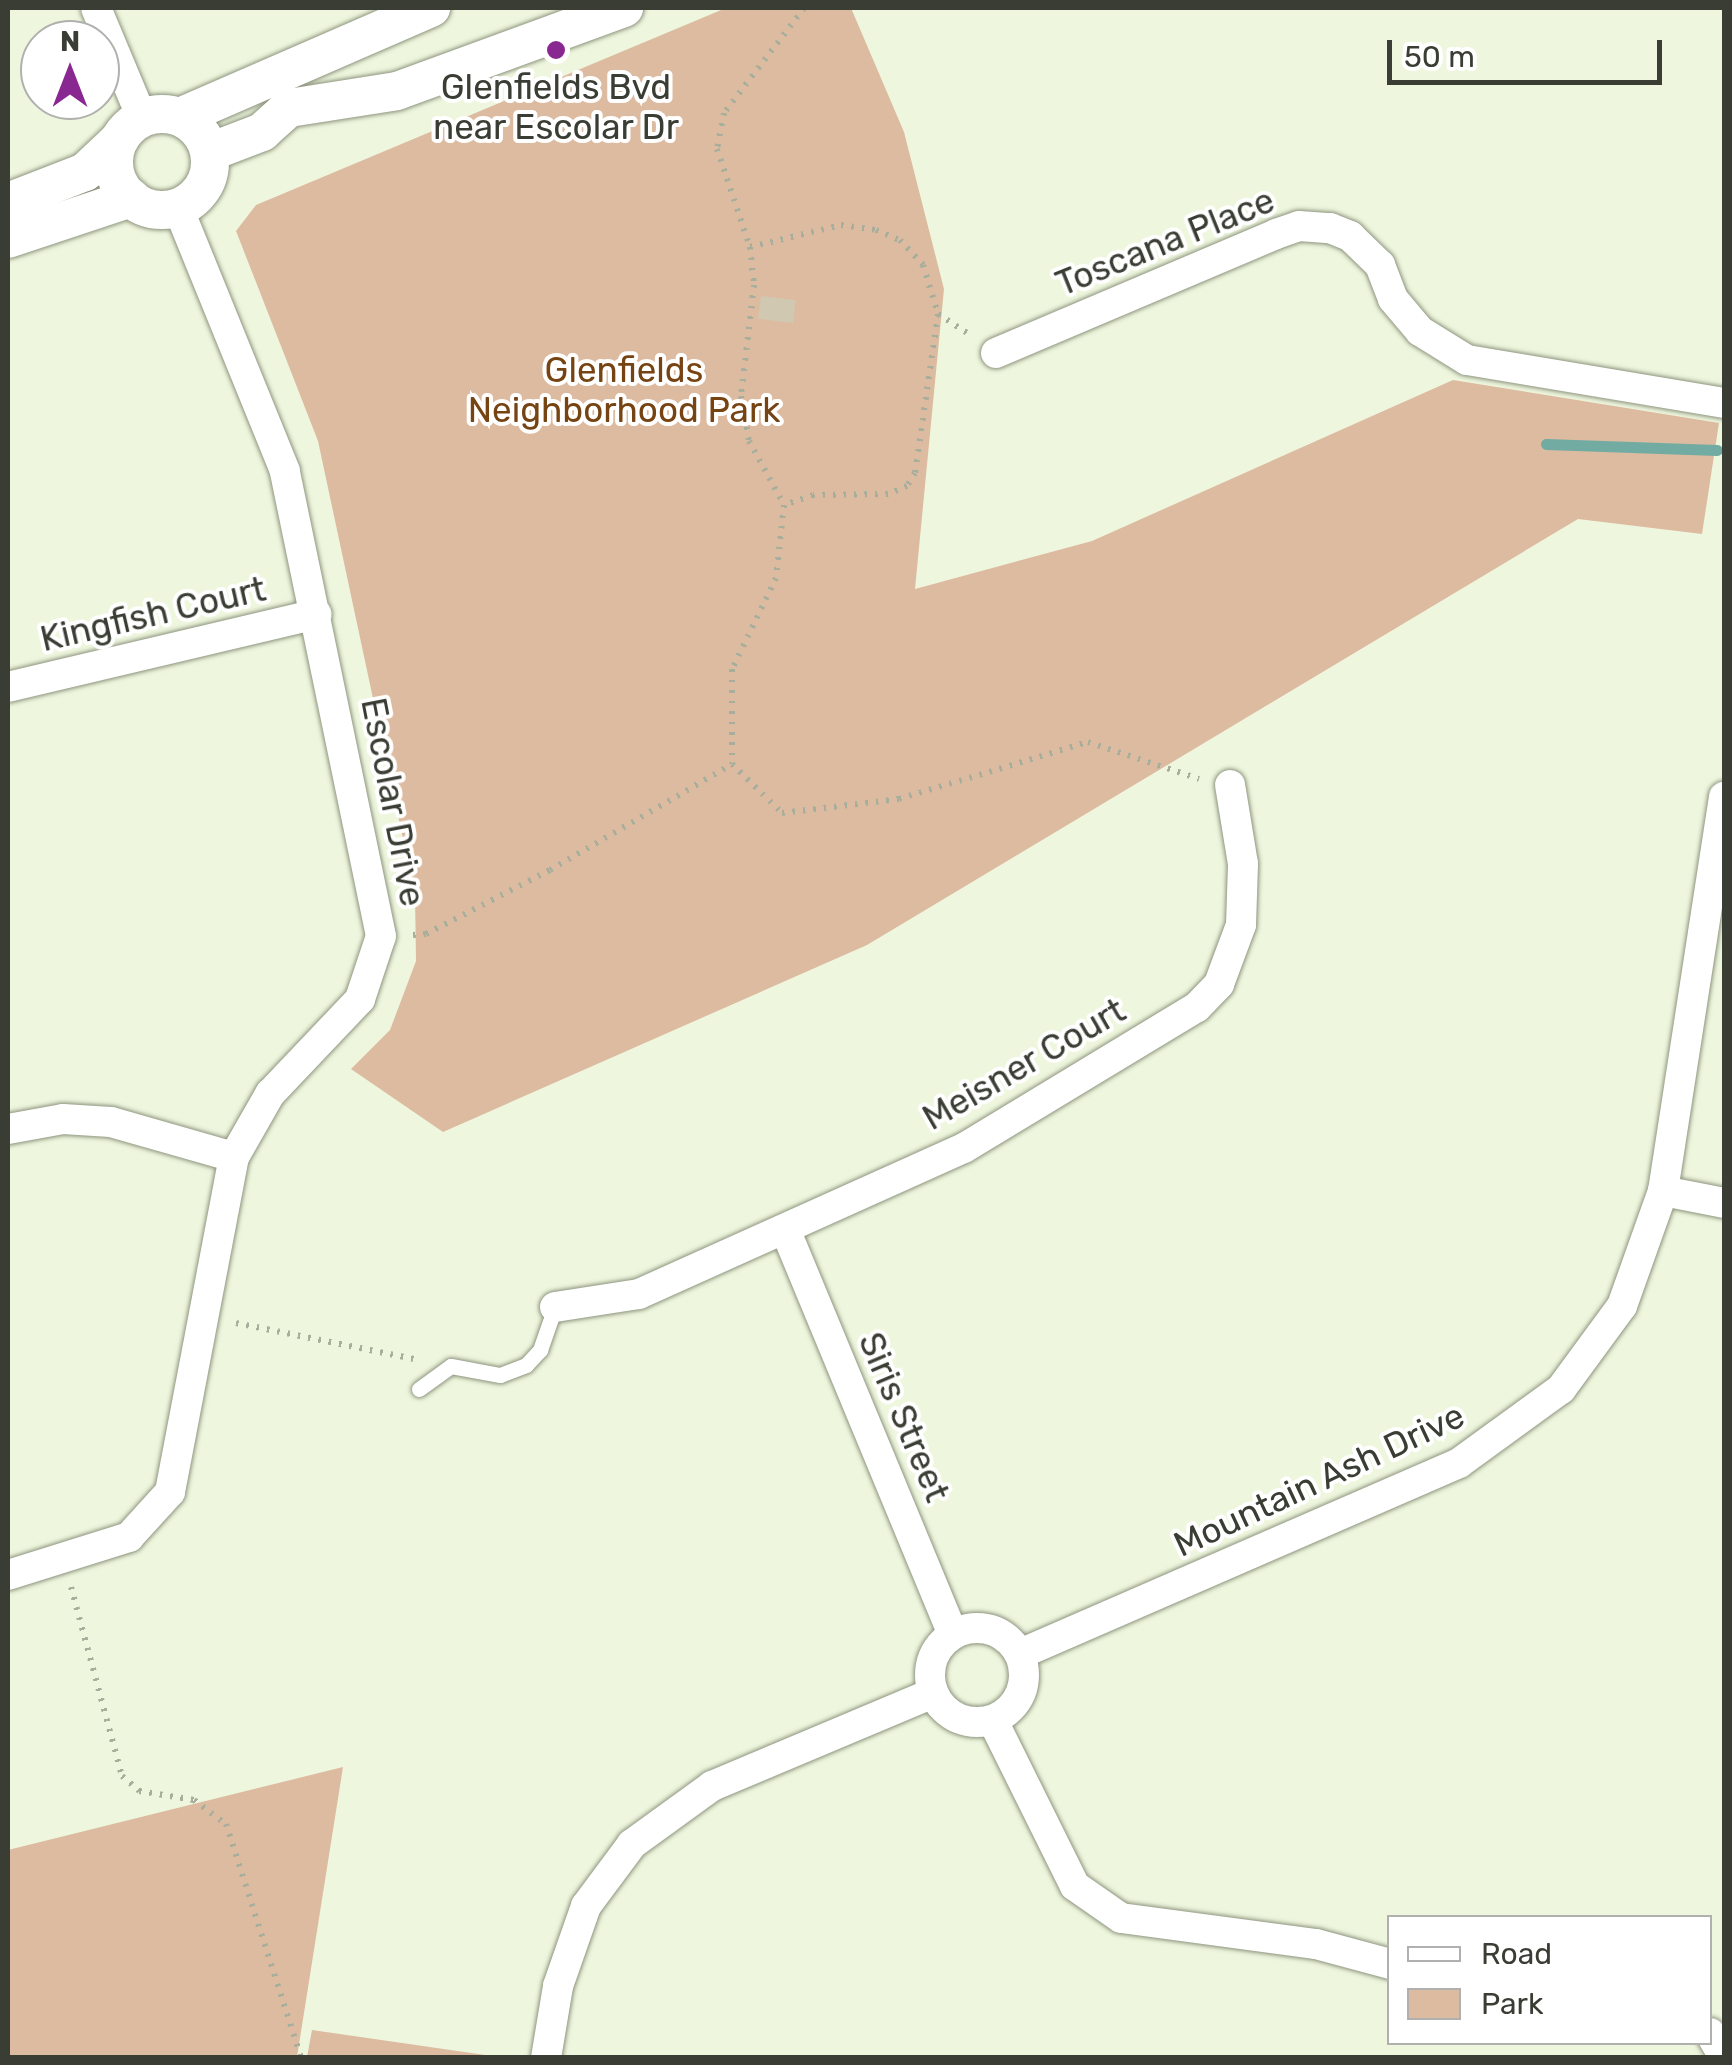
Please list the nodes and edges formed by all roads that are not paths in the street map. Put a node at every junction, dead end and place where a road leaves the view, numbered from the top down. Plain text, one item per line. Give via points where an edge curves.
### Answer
1 (96, 8) edge
2 (431, 8) edge
3 (624, 8) edge
4 (180, 117) junction
5 (131, 128) junction
6 (210, 152) junction
7 (130, 198) junction
8 (8, 202) edge
9 (178, 207) junction
10 (8, 240) edge
11 (996, 353) dead end
12 (1724, 403) edge
13 (316, 614) junction
14 (8, 687) edge
15 (1230, 785) road end
16 (1724, 797) edge
17 (8, 1129) edge
18 (234, 1157) junction
19 (1663, 1190) junction
20 (1724, 1203) edge
21 (785, 1229) junction
22 (555, 1307) joint
23 (419, 1389) dead end
24 (8, 1575) edge
25 (953, 1634) junction
26 (1020, 1654) junction
27 (933, 1693) junction
28 (993, 1721) junction
29 (1387, 1963) edge
30 (546, 2058) edge

1 - 5 street
2 - 4 street
3 - 6 street via 397,91 289,108 262,132
4 - 5 street
4 - 6 street via 195,126
5 - 7 street via 115,172
5 - 8 street via 85,172
6 - 9 street via 201,190
7 - 9 street via 161,210
7 - 10 street
9 - 13 street, Escolar Drive via 275,441
11 - 12 street, Toscana Place via 1276,234 1298,226 1330,228 1350,236 1380,265 1393,299 1420,331 1467,360
13 - 14 street, Kingfish Court
13 - 18 street, Escolar Drive via 382,936 360,998 270,1094
15 - 21 street, Meisner Court via 1243,864 1240,925 1219,984 1197,1007 964,1148
16 - 19 street, Mountain Ash Drive
17 - 18 street via 63,1119 111,1122
18 - 24 street, Escolar Drive via 170,1492 129,1537
19 - 20 street
19 - 26 street, Mountain Ash Drive via 1622,1306 1562,1389 1513,1428 1459,1463
21 - 22 street, Meisner Court via 639,1294
21 - 25 street, Siris Street
22 - 23 lane via 540,1350 526,1365 500,1375 451,1366
25 - 26 street via 991,1630
25 - 27 street via 932,1660
26 - 28 street via 1022,1694
27 - 28 street via 957,1718
27 - 30 street via 712,1786 632,1844 586,1906 558,1986
28 - 29 street via 1075,1886 1121,1918 1316,1944

